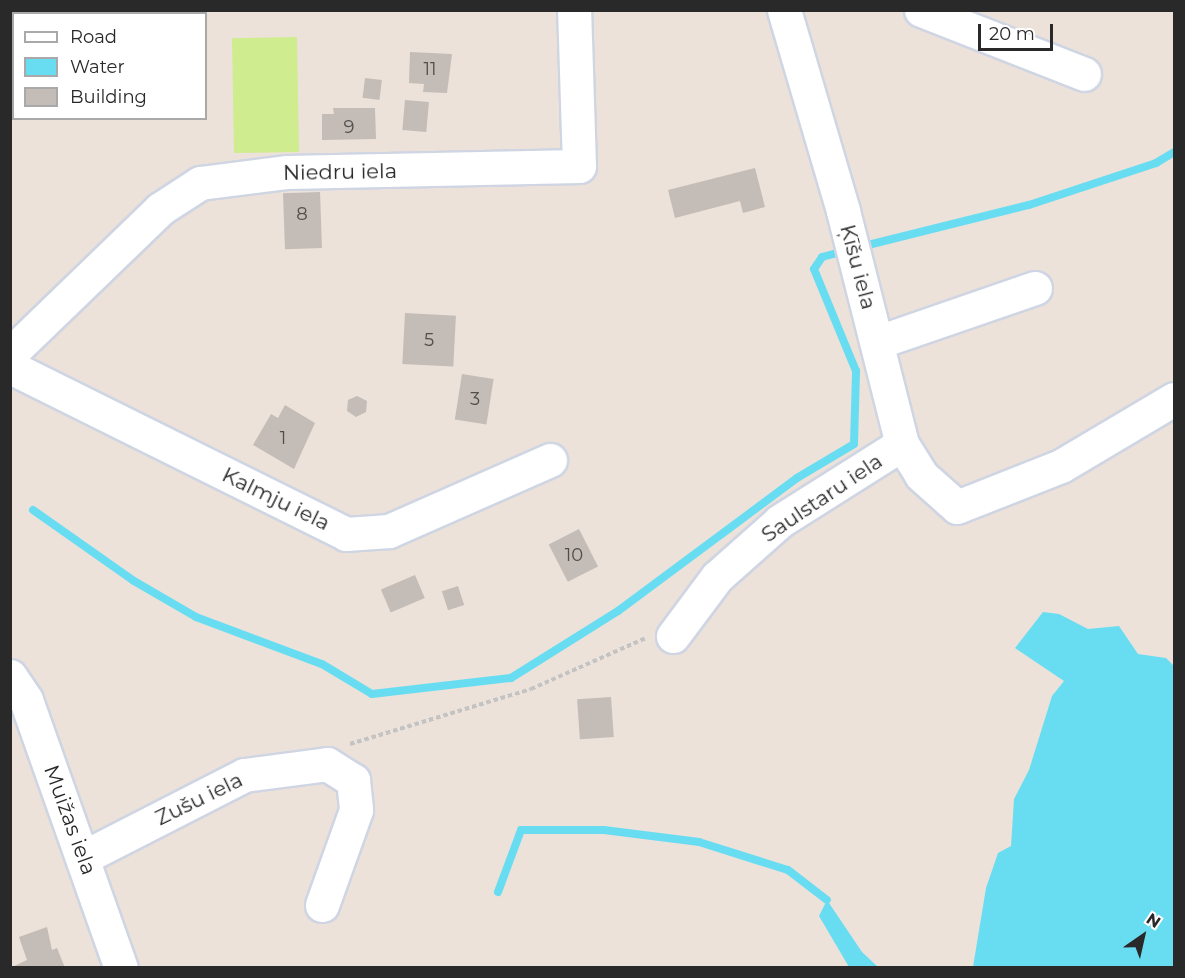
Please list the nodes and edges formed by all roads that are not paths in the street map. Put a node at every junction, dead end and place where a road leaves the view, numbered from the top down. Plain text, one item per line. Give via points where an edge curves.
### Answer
1 (574, 10) edge
2 (784, 10) edge
3 (921, 10) edge
4 (1084, 74) dead end
5 (1035, 288) dead end
6 (878, 342) junction
7 (10, 354) edge
8 (10, 367) edge
9 (1174, 399) edge
10 (902, 444) junction
11 (550, 460) dead end
12 (673, 636) road end
13 (10, 676) edge
14 (84, 856) junction
15 (322, 905) dead end
16 (121, 968) edge

1 - 7 street, Niedru iela via 579,166 287,172 200,183 160,209
2 - 6 street, Ķīšu iela
3 - 4 street
5 - 6 street
6 - 10 street, Ķīšu iela
8 - 11 street, Kalmju iela via 346,534 389,531
9 - 10 street, Ķīšu iela via 1061,466 957,507 921,475
10 - 12 street, Saulstaru iela via 780,521 717,577
13 - 14 street, Muižas iela via 26,700
14 - 15 street, Zušu iela via 244,775 340,772 356,810
14 - 16 street, Muižas iela

